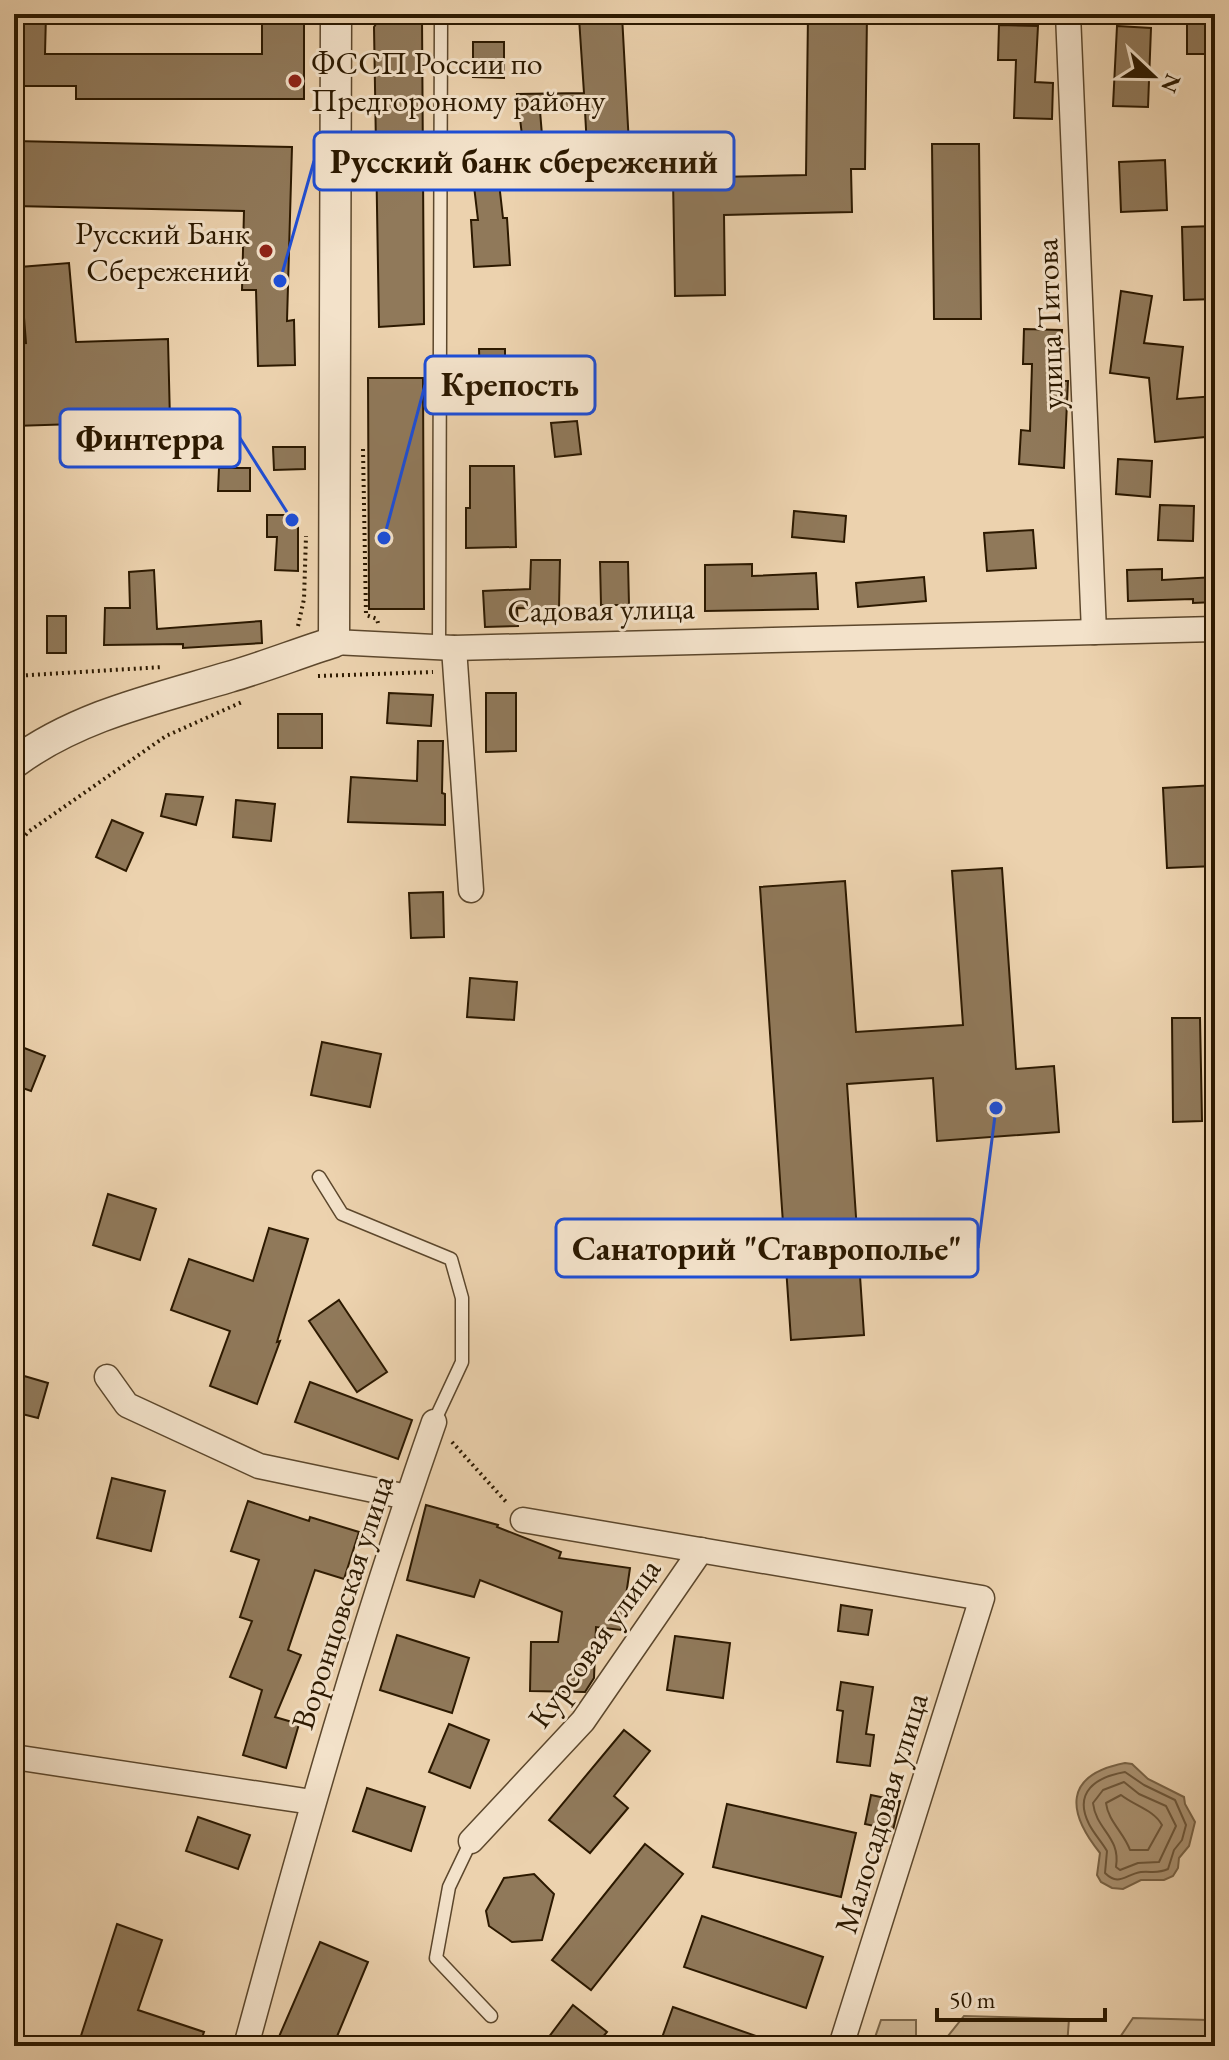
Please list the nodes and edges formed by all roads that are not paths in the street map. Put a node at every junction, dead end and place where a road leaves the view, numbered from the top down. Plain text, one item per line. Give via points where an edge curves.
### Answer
1 (336, 14) edge
2 (441, 14) edge
3 (1068, 14) edge
4 (1215, 629) edge
5 (1094, 632) junction
6 (334, 642) junction
7 (449, 656) junction
8 (14, 763) edge
9 (471, 890) dead end
10 (319, 1177) dead end
11 (107, 1377) dead end
12 (434, 1422) joint
13 (407, 1497) junction
14 (523, 1520) road end
15 (701, 1550) junction
16 (14, 1757) edge
17 (312, 1802) junction
18 (471, 1841) joint
19 (491, 2016) dead end
20 (246, 2046) edge
21 (841, 2046) edge

1 - 6 street
2 - 7 lane
3 - 5 street, улица Титова
4 - 5 street, Садовая улица
5 - 7 street, Садовая улица
6 - 7 street, Садовая улица
6 - 8 street, Садовая улица via 76,725
7 - 9 street
10 - 12 lane via 342,1214 451,1259 462,1298 462,1362
11 - 13 street via 127,1405 259,1466
12 - 13 street, Воронцовская улица
13 - 17 street, Воронцовская улица
14 - 15 street
15 - 18 street, Курсовая улица via 583,1721
15 - 21 street, Малосадовая улица via 982,1598
16 - 17 street
17 - 20 street, Воронцовская улица
18 - 19 lane via 449,1887 436,1958

